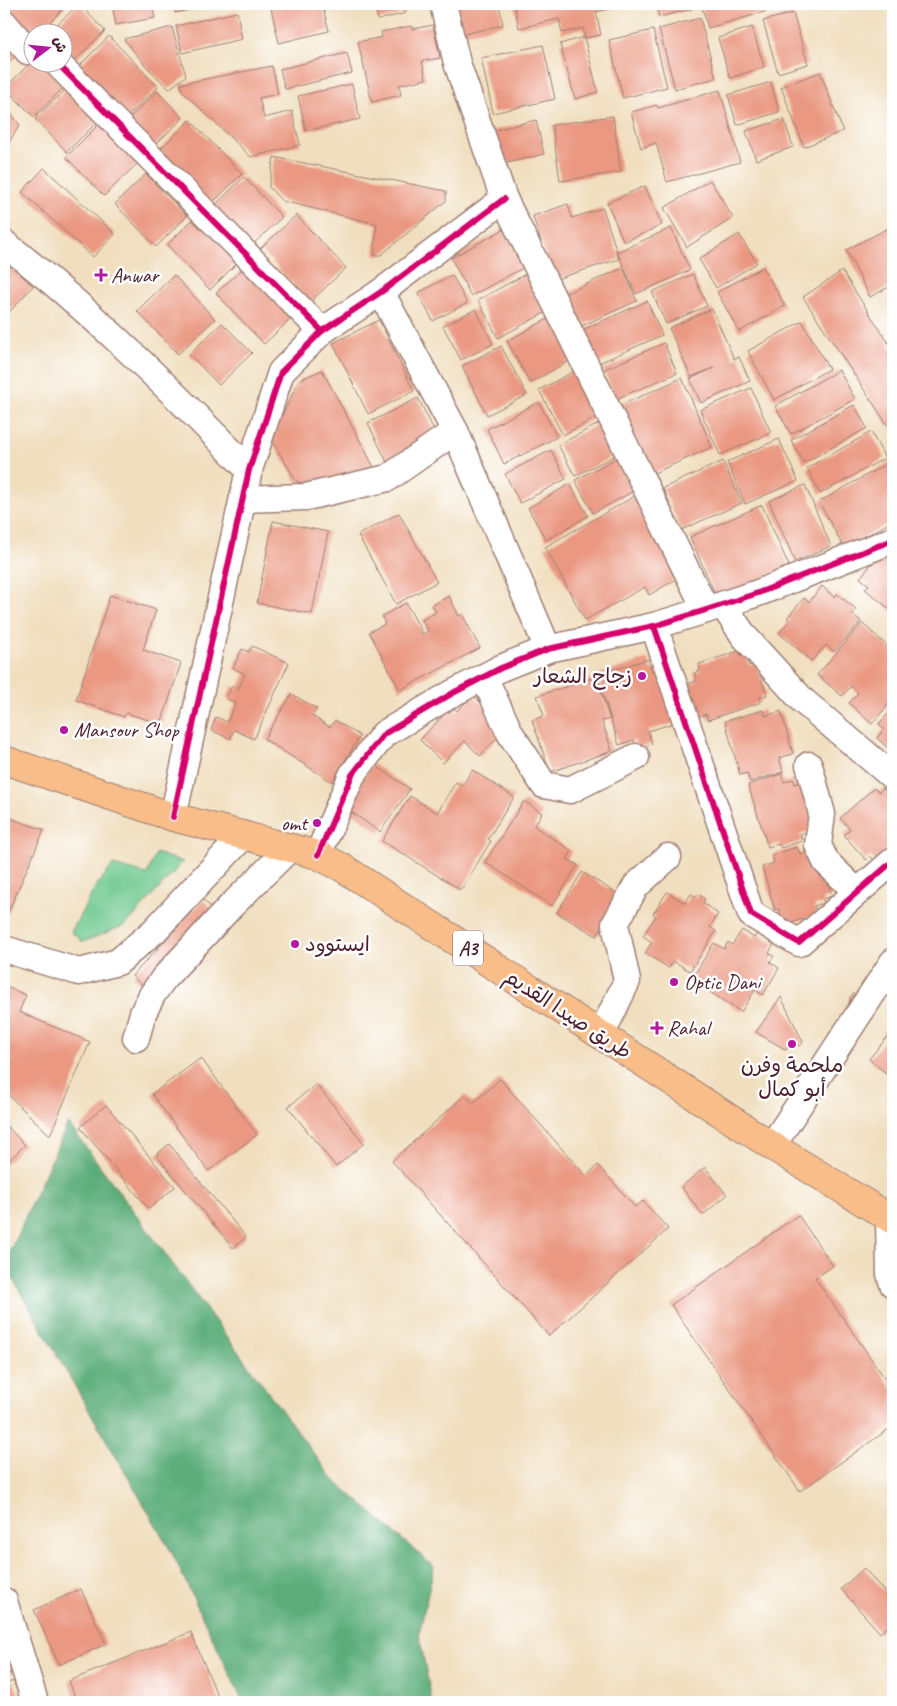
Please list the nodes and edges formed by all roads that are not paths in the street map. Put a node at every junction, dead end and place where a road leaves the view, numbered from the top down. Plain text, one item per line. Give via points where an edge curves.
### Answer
1 (443, 4) edge
2 (4, 23) edge
3 (22, 44) edge
4 (66, 72) edge
5 (504, 199) junction
6 (4, 243) edge
7 (381, 292) junction
8 (322, 331) junction
9 (455, 431) junction
10 (249, 470) junction
11 (243, 499) junction
12 (893, 540) edge
13 (714, 608) junction
14 (654, 626) junction
15 (548, 649) junction
16 (484, 677) junction
17 (636, 757) dead end
18 (4, 760) edge
19 (810, 765) dead end
20 (893, 777) edge
21 (173, 818) junction
22 (244, 835) junction
23 (290, 848) junction
24 (318, 855) junction
25 (668, 857) dead end
26 (893, 861) edge
27 (857, 892) junction
28 (4, 949) edge
29 (893, 962) edge
30 (601, 1035) junction
31 (136, 1038) dead end
32 (772, 1146) junction
33 (891, 1219) edge
34 (893, 1284) edge
35 (4, 1601) edge
36 (35, 1702) edge

1 - 5 street via 457,63
2 - 3 street
4 - 8 street
5 - 7 street
5 - 13 street
6 - 10 street via 48,277
7 - 8 street
7 - 9 street
8 - 10 street via 281,372
9 - 11 street via 388,478 306,497
9 - 15 street
10 - 11 street
11 - 21 street
12 - 13 street
13 - 14 street
13 - 20 street via 804,701
14 - 15 street
14 - 27 street via 751,914 799,943
15 - 16 street
16 - 17 street via 510,733 544,785 570,790
16 - 24 street via 384,734 352,775
18 - 21 highway, طريق صيدا القديم / A3
19 - 27 street via 822,814 818,845 826,862
21 - 22 highway, طريق صيدا القديم / A3
22 - 23 highway, طريق صيدا القديم / A3
22 - 28 street via 154,931 118,962 79,972
23 - 24 highway, طريق صيدا القديم / A3
23 - 31 street via 164,978 143,1013
24 - 30 highway, طريق صيدا القديم / A3 via 374,886
25 - 30 street via 636,886 614,924 627,981
26 - 27 street
29 - 32 street
30 - 32 highway, طريق صيدا القديم / A3
32 - 33 highway, طريق صيدا القديم / A3
33 - 34 street via 890,1274
35 - 36 street

